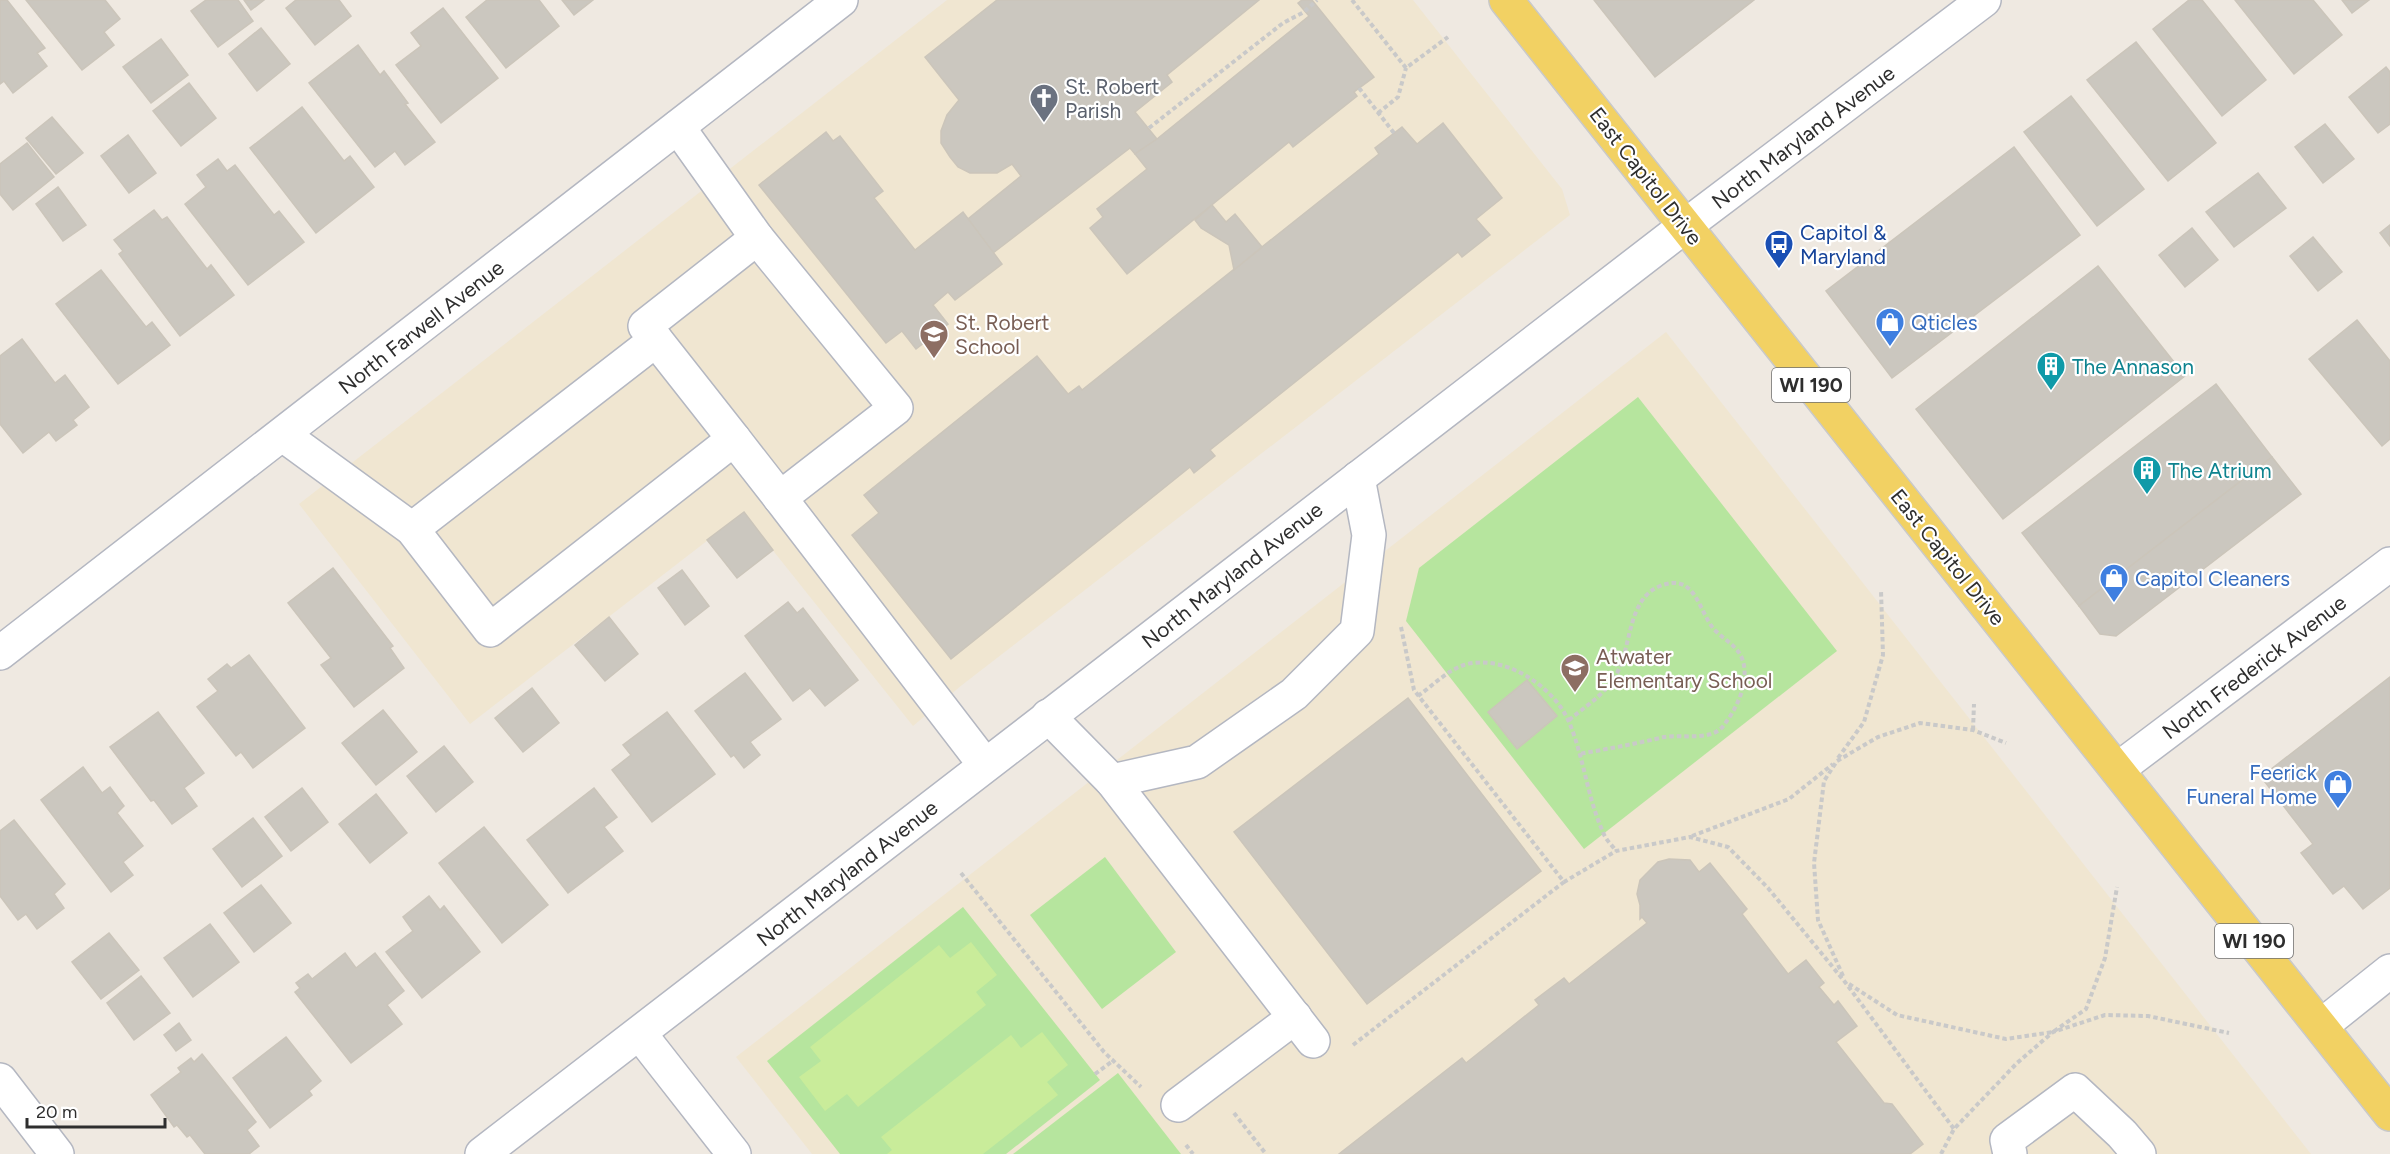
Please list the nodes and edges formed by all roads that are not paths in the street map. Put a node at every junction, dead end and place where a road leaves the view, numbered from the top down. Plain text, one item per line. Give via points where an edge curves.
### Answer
1 (841, 0) edge
2 (1506, 0) edge
3 (1984, 0) edge
4 (678, 127) junction
5 (1685, 226) junction
6 (757, 238) junction
7 (656, 340) junction
8 (283, 435) junction
9 (734, 439) junction
10 (1358, 478) junction
11 (780, 498) junction
12 (412, 529) junction
13 (2388, 570) edge
14 (0, 653) edge
15 (1048, 716) junction
16 (985, 765) junction
17 (2118, 769) junction
18 (1112, 781) junction
19 (2390, 971) edge
20 (2321, 1026) junction
21 (640, 1034) junction
22 (0, 1080) edge
23 (2390, 1114) edge
24 (1179, 1121) road end
25 (57, 1154) edge
26 (482, 1154) edge
27 (734, 1154) edge
28 (2010, 1154) edge
29 (2139, 1154) edge

1 - 4 street, North Farwell Avenue
2 - 5 main road, East Capitol Drive / WI 190
3 - 5 street, North Maryland Avenue
4 - 6 street
4 - 8 street, North Farwell Avenue
5 - 10 street, North Maryland Avenue
5 - 17 main road, East Capitol Drive / WI 190
6 - 7 street via 645,326
6 - 11 street via 897,408
7 - 9 street
7 - 12 street
8 - 12 street
8 - 14 street, North Farwell Avenue
9 - 11 street
9 - 12 street via 490,630
10 - 15 street, North Maryland Avenue
10 - 18 street via 1370,535 1357,631 1294,694 1197,762
11 - 16 street
13 - 17 street, North Frederick Avenue
15 - 16 street, North Maryland Avenue
15 - 18 street
16 - 21 street, North Maryland Avenue
17 - 20 main road, East Capitol Drive / WI 190
18 - 24 street via 1304,1029 1210,1082
19 - 20 street
20 - 23 main road, East Capitol Drive / WI 190
21 - 26 street, North Maryland Avenue
21 - 27 street
22 - 25 street
28 - 29 street via 2007,1140 2075,1090

